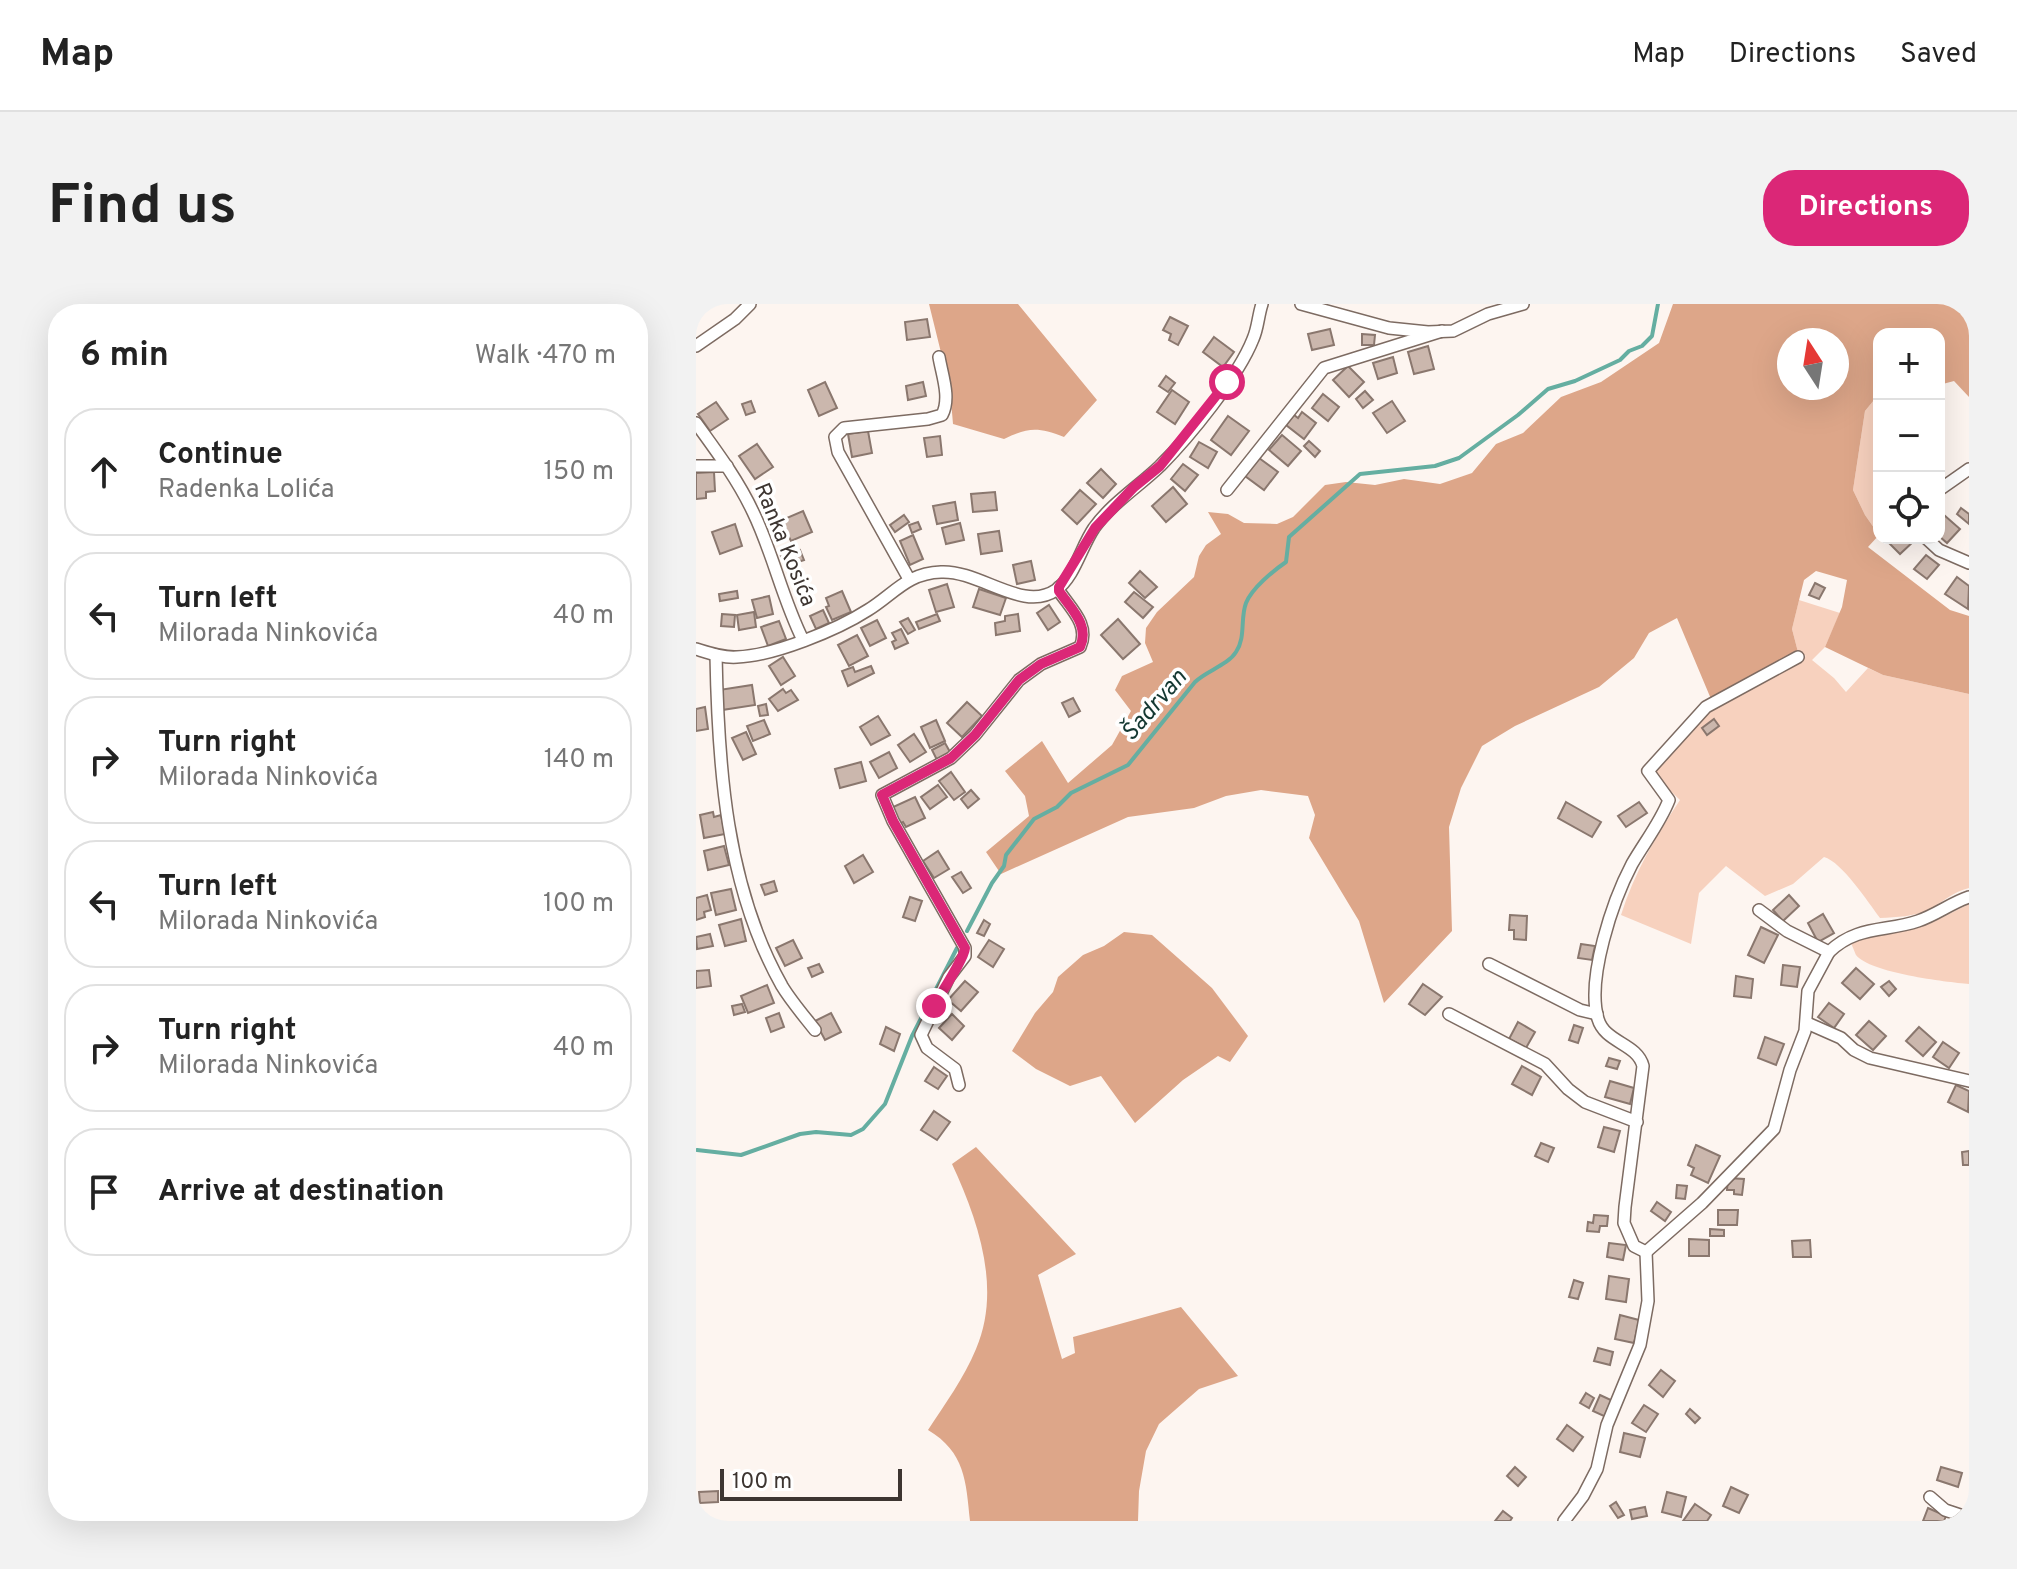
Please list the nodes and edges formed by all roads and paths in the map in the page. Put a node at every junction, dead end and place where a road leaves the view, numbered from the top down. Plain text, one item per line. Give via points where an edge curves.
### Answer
1 (750, 304) edge
2 (1262, 304) edge
3 (1301, 304) edge
4 (1523, 304) edge
5 (1442, 331) junction
6 (696, 346) edge
7 (939, 357) dead end
8 (696, 423) edge
9 (696, 466) edge
10 (727, 466) junction
11 (1969, 469) edge
12 (1945, 486) edge
13 (1227, 490) dead end
14 (1934, 544) edge
15 (1969, 563) edge
16 (909, 579) junction
17 (1059, 587) junction
18 (803, 640) junction
19 (696, 649) edge
20 (716, 655) junction
21 (1798, 657) dead end
22 (1969, 897) edge
23 (1759, 910) dead end
24 (1829, 952) junction
25 (1489, 964) dead end
26 (1449, 1014) dead end
27 (1597, 1014) junction
28 (1807, 1023) junction
29 (815, 1030) dead end
30 (1969, 1081) edge
31 (959, 1085) dead end
32 (1637, 1122) junction
33 (1646, 1252) junction
34 (1930, 1497) dead end
35 (1969, 1518) edge
36 (1564, 1521) edge

1 - 6 street
2 - 17 street via 1250,348 1227,382 1160,466 1095,528
3 - 5 street via 1402,331
4 - 5 street
5 - 13 street via 1324,368
7 - 16 street via 946,397 942,415 844,428 835,437 838,452
8 - 10 street, Ranka Kosića
9 - 10 street, Ranka Kosića
10 - 18 street, Ranka Kosića via 753,512
11 - 12 street
14 - 15 street
16 - 17 street via 963,573 1031,597
16 - 18 street via 851,620
17 - 31 street via 1083,627 1080,647 1019,680 951,758 882,795 965,948 921,1035 927,1048 955,1069
18 - 20 street via 748,656
19 - 20 street
20 - 29 street via 722,788 749,906 782,987
21 - 27 street via 1706,707 1648,771 1669,800 1618,893 1599,965
22 - 24 street via 1920,921 1864,932
23 - 24 street
24 - 28 street via 1808,991
25 - 27 street
26 - 32 street via 1545,1064 1585,1102
27 - 32 street via 1609,1036 1642,1060
28 - 30 street via 1870,1058
28 - 33 street via 1774,1129
32 - 33 street via 1624,1223 1634,1246
33 - 36 street via 1648,1301 1640,1345 1607,1425 1597,1469
34 - 35 street via 1945,1510

